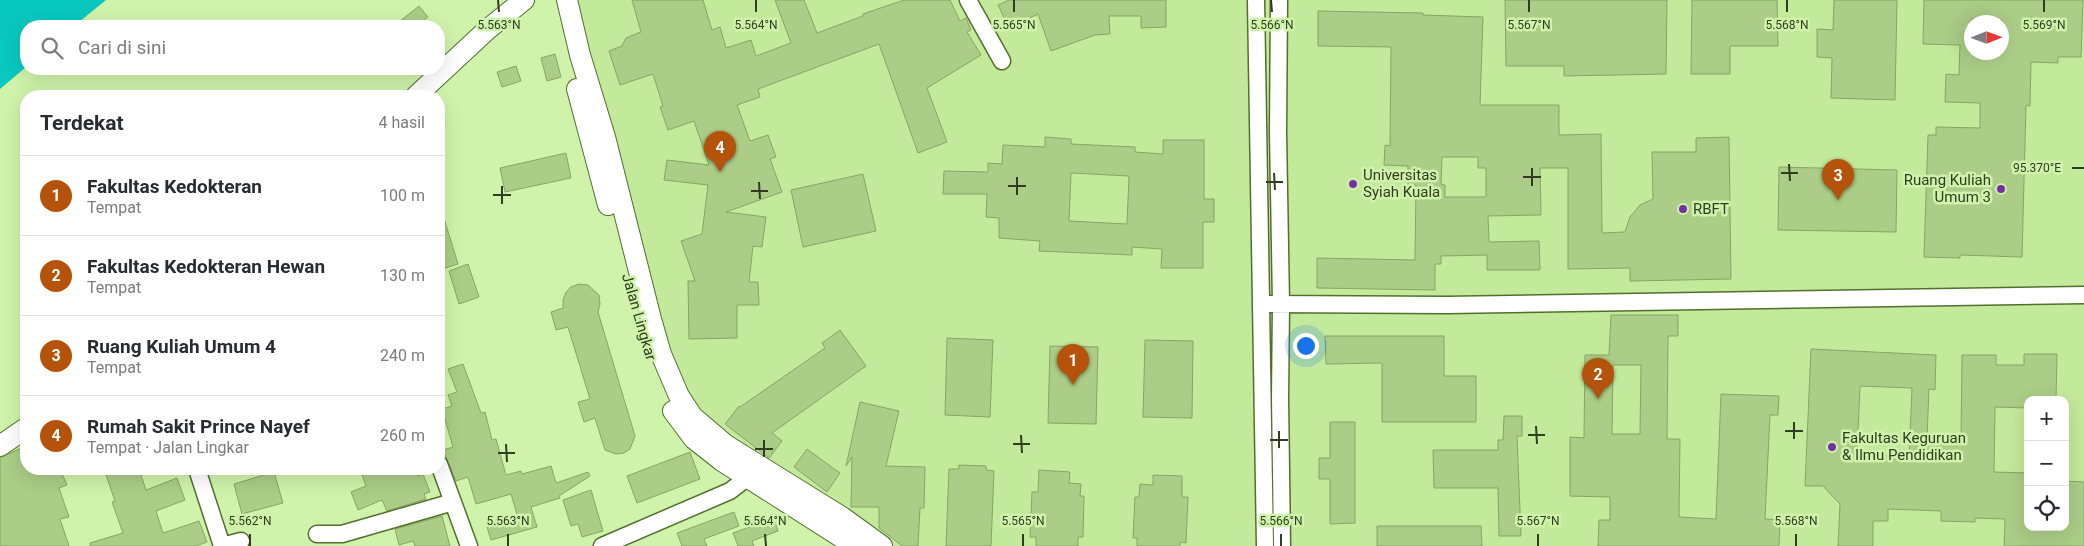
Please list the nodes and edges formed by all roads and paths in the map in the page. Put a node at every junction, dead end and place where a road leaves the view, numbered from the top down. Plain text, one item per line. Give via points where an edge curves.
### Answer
1 (524, 0) edge
2 (555, 0) edge
3 (567, 0) edge
4 (968, 0) edge
5 (1256, 0) edge
6 (1279, 0) edge
7 (1002, 61) dead end
8 (445, 69) edge
9 (439, 75) edge
10 (422, 90) edge
11 (2084, 295) edge
12 (1262, 304) junction
13 (1281, 304) junction
14 (20, 432) edge
15 (0, 446) edge
16 (199, 475) edge
17 (443, 475) edge
18 (747, 478) junction
19 (453, 502) junction
20 (317, 534) dead end
21 (240, 542) dead end
22 (222, 546) edge
23 (469, 546) edge
24 (602, 546) edge
25 (855, 546) edge
26 (882, 546) edge
27 (1265, 546) edge
28 (1282, 546) edge

1 - 8 street
2 - 18 street, Jalan Lingkar via 657,379 675,413 694,439
3 - 26 street via 580,56 606,137 661,354 678,396 692,416 726,445 842,517
4 - 7 street
5 - 12 street
6 - 13 street
9 - 10 street
11 - 13 street via 1447,305
12 - 13 street
12 - 27 street
13 - 28 street
14 - 15 street
16 - 22 street
17 - 19 street
18 - 24 street via 730,491
18 - 25 street, Jalan Lingkar
19 - 20 street via 342,534
19 - 23 street
21 - 22 street

